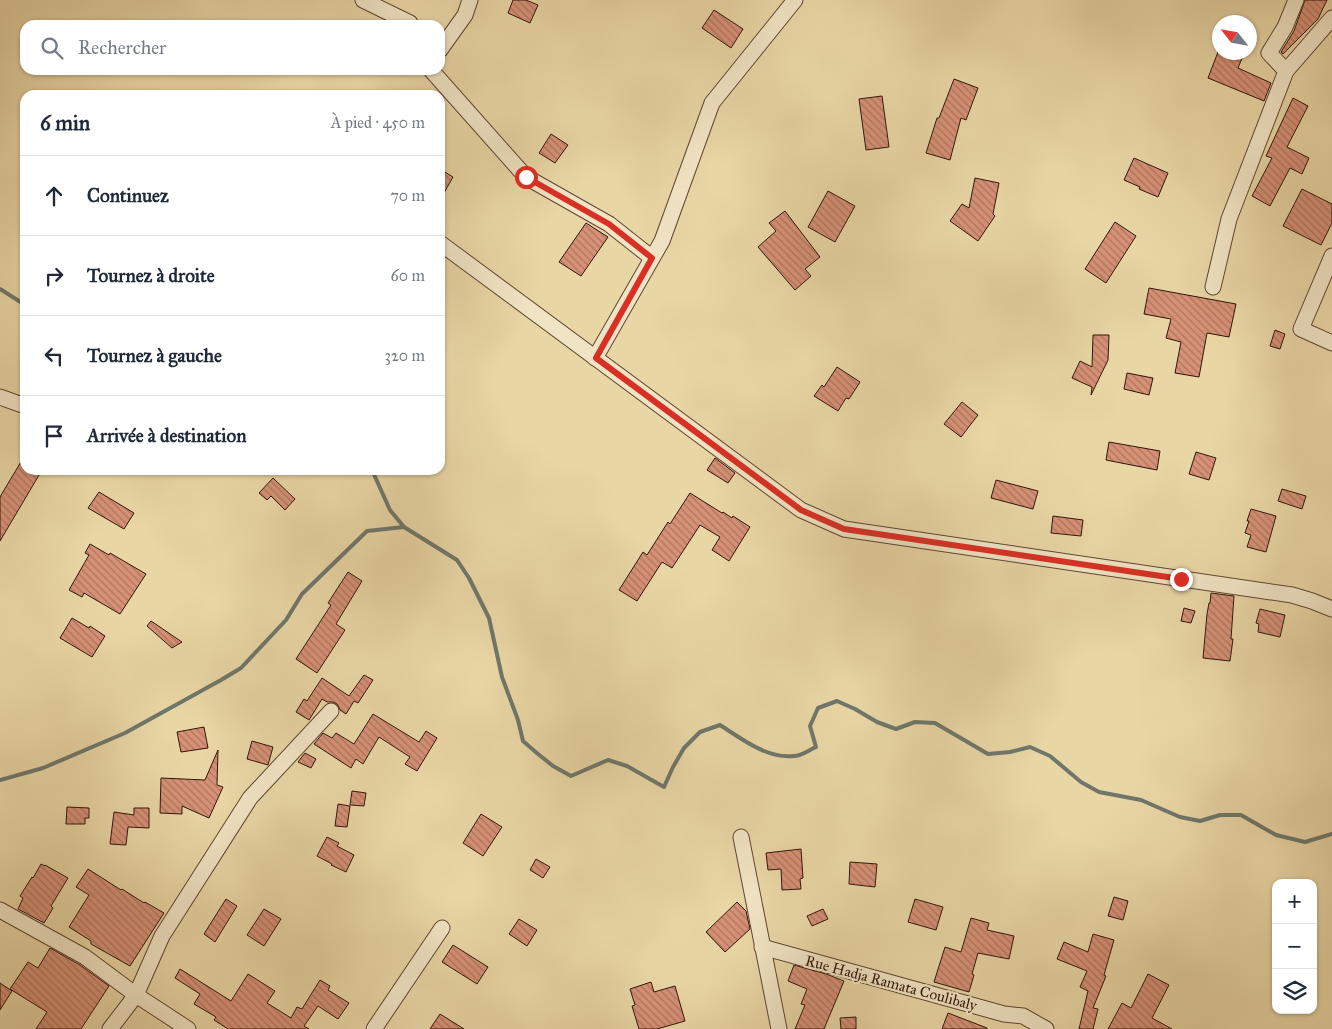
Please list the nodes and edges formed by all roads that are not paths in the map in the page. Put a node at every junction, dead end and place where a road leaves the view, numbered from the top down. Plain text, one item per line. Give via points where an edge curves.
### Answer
1 (363, 0) edge
2 (470, 0) edge
3 (795, 0) edge
4 (1296, 0) edge
5 (1332, 18) edge
6 (404, 20) edge
7 (445, 43) edge
8 (1286, 70) junction
9 (435, 75) edge
10 (445, 248) edge
11 (1332, 256) edge
12 (652, 258) junction
13 (1213, 287) dead end
14 (1332, 343) edge
15 (596, 358) junction
16 (1332, 609) edge
17 (331, 711) dead end
18 (741, 836) dead end
19 (0, 910) edge
20 (442, 928) dead end
21 (762, 948) junction
22 (136, 996) junction
23 (110, 1029) edge
24 (188, 1029) edge
25 (374, 1029) edge
26 (780, 1029) edge
27 (1046, 1029) edge

1 - 6 street
2 - 7 street via 465,15
3 - 12 street via 712,103 662,241
4 - 8 street via 1269,54
5 - 8 street
8 - 13 street via 1229,219
9 - 12 street via 526,177 609,224
10 - 15 street
11 - 14 street via 1301,329
12 - 15 street
15 - 16 street via 801,510 844,529 1292,595
17 - 22 street via 250,798 162,936
18 - 21 street
19 - 22 street via 85,957
20 - 25 street
21 - 26 street
21 - 27 street, Rue Hadja Ramata Coulibaly via 1004,1014 1023,1016
22 - 23 street
22 - 24 street

